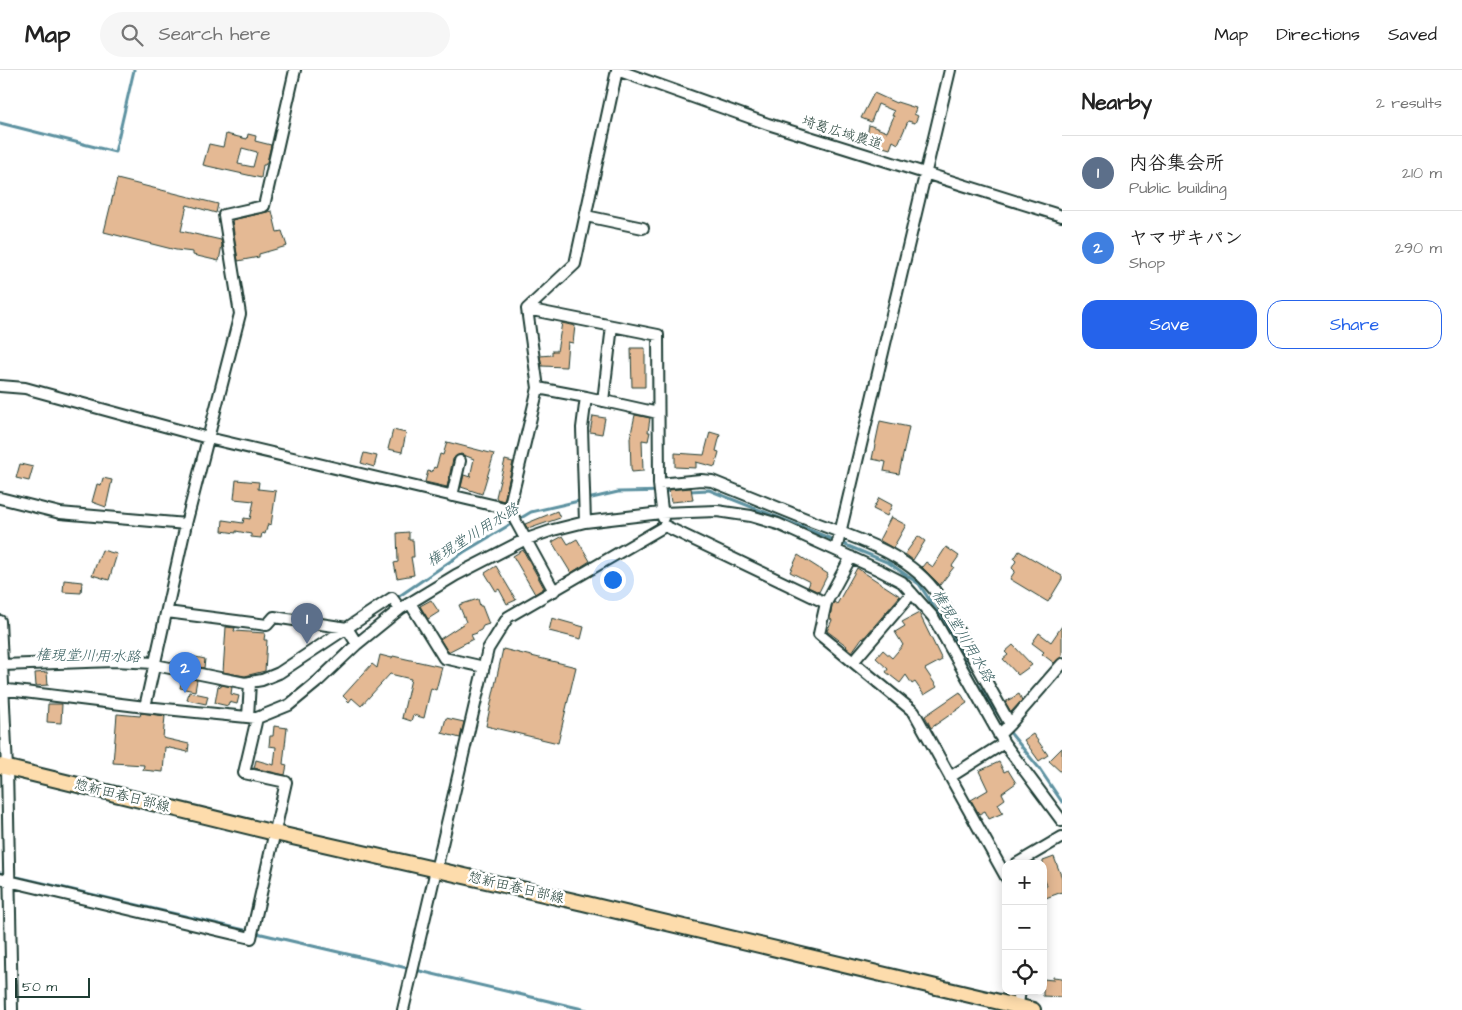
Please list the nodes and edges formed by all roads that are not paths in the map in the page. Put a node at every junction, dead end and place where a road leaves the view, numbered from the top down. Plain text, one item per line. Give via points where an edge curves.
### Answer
1 (295, 70) edge
2 (617, 70) edge
3 (950, 70) edge
4 (926, 172) junction
5 (586, 216) junction
6 (1062, 216) edge
7 (643, 228) dead end
8 (527, 309) junction
9 (612, 326) junction
10 (0, 386) edge
11 (538, 388) junction
12 (586, 397) junction
13 (603, 401) junction
14 (658, 413) junction
15 (208, 438) junction
16 (460, 461) dead end
17 (659, 484) junction
18 (452, 496) junction
19 (0, 498) edge
20 (508, 509) junction
21 (661, 513) junction
22 (585, 522) junction
23 (186, 524) junction
24 (665, 526) junction
25 (840, 532) junction
26 (524, 540) junction
27 (836, 550) junction
28 (851, 557) junction
29 (913, 568) junction
30 (902, 582) junction
31 (554, 591) junction
32 (912, 593) junction
33 (410, 603) junction
34 (826, 603) junction
35 (400, 609) junction
36 (167, 612) junction
37 (0, 622) edge
38 (347, 628) junction
39 (357, 644) junction
40 (853, 662) junction
41 (155, 664) junction
42 (1062, 664) edge
43 (2, 666) edge
44 (484, 667) junction
45 (250, 682) junction
46 (2, 690) edge
47 (145, 707) junction
48 (252, 717) junction
49 (1010, 724) junction
50 (1001, 739) junction
51 (3, 767) edge
52 (950, 777) junction
53 (1062, 821) edge
54 (275, 833) junction
55 (1061, 839) edge
56 (1023, 860) edge
57 (5, 866) edge
58 (1002, 868) edge
59 (436, 870) junction
60 (5, 880) edge
61 (1019, 995) edge
62 (1017, 1009) edge
63 (12, 1010) edge
64 (403, 1010) edge
65 (1033, 1010) edge

1 - 15 street via 264,206 224,215 240,314
2 - 4 street, 埼葛広域農道 via 750,118
2 - 5 street
3 - 4 street
4 - 6 street, 埼葛広域農道
4 - 25 street
5 - 7 street
5 - 8 street via 575,264
8 - 9 street
8 - 11 street
9 - 13 street
9 - 14 street via 658,335
10 - 15 street via 25,388
11 - 12 street
11 - 20 street
12 - 13 street
12 - 22 street via 582,428
13 - 14 street
14 - 17 street
15 - 18 street
15 - 23 street
16 - 18 street
17 - 21 street
17 - 25 street via 712,481
18 - 20 street
19 - 23 street via 60,513
20 - 26 street
21 - 22 street
21 - 24 street
21 - 27 street via 717,510 751,516 778,524
22 - 26 street
23 - 36 street
24 - 31 street
24 - 34 street
25 - 27 street
25 - 29 street via 877,547
26 - 31 street
26 - 33 street
27 - 28 street
28 - 30 street
28 - 34 street
29 - 30 street
29 - 49 street via 938,595
30 - 32 street
31 - 44 street via 508,618 488,648
32 - 40 street
32 - 50 street via 933,617
33 - 35 street
33 - 44 street via 444,658
34 - 40 street via 819,634
35 - 38 street via 392,598
35 - 39 street
36 - 38 street via 267,625 274,617
36 - 41 street
37 - 43 street
38 - 39 street
38 - 45 street via 272,677
39 - 48 street via 289,706
40 - 52 street via 914,712
41 - 43 street via 114,661
41 - 45 street
41 - 47 street
42 - 49 street
43 - 46 street
44 - 59 street
45 - 48 street
46 - 47 street
46 - 51 street
47 - 48 street
48 - 54 street via 244,773 286,782
49 - 50 street
50 - 52 street
50 - 53 street
51 - 54 main road, 惣新田春日部線
51 - 57 street
52 - 58 street
54 - 59 main road, 惣新田春日部線
54 - 60 street via 251,938
55 - 56 street
57 - 60 street
59 - 62 main road, 惣新田春日部線
59 - 64 street
60 - 63 street
61 - 62 street
62 - 65 main road, 惣新田春日部線

